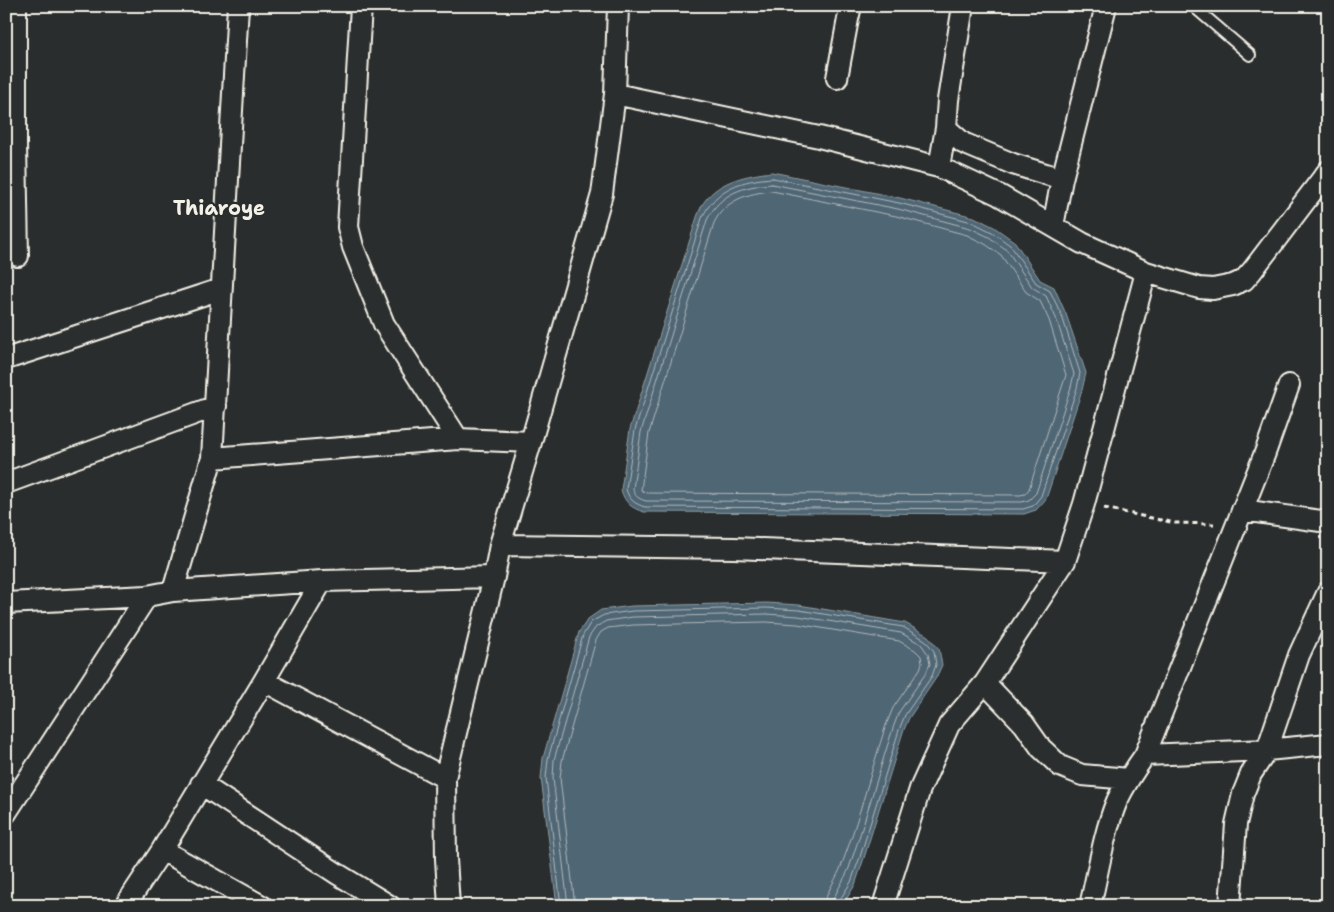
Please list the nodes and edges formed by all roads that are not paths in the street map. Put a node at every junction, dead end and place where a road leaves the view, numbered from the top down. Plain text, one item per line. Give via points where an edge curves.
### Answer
1 (16, 6) edge
2 (238, 6) edge
3 (361, 6) edge
4 (618, 6) edge
5 (851, 6) edge
6 (963, 6) edge
7 (1106, 6) edge
8 (1193, 6) edge
9 (1250, 55) dead end
10 (837, 78) dead end
11 (615, 94) junction
12 (946, 128) junction
13 (939, 167) junction
14 (1328, 171) edge
15 (1062, 179) junction
16 (1320, 194) edge
17 (1053, 226) junction
18 (18, 256) dead end
19 (1146, 272) junction
20 (221, 289) junction
21 (6, 358) edge
22 (1289, 385) dead end
23 (216, 406) junction
24 (458, 439) junction
25 (531, 442) junction
26 (212, 458) junction
27 (6, 483) edge
28 (1238, 518) junction
29 (1328, 522) edge
30 (500, 545) junction
31 (1065, 561) junction
32 (494, 576) junction
33 (322, 581) junction
34 (173, 591) junction
35 (1328, 592) edge
36 (147, 596) junction
37 (6, 603) edge
38 (264, 681) junction
39 (984, 683) junction
40 (1328, 744) edge
41 (1267, 750) junction
42 (1145, 754) junction
43 (445, 778) junction
44 (1129, 778) junction
45 (201, 784) junction
46 (6, 813) edge
47 (162, 850) junction
48 (124, 906) edge
49 (262, 906) edge
50 (390, 906) edge
51 (449, 906) edge
52 (883, 906) edge
53 (1090, 906) edge
54 (1230, 906) edge

1 - 18 street
2 - 20 street
3 - 24 street via 348,227 384,324
4 - 11 street
5 - 10 street
6 - 12 street
7 - 15 street
8 - 9 lane
11 - 13 street via 820,137
11 - 25 street via 602,194
12 - 13 street
12 - 15 street via 963,143 1013,164
13 - 17 street via 999,195
14 - 16 street
15 - 17 street
16 - 19 street via 1252,272 1233,285 1199,288
17 - 19 street via 1082,244
19 - 31 street via 1084,504
20 - 21 street
20 - 23 street
22 - 28 street
23 - 26 street
23 - 27 street
24 - 25 street
24 - 26 street
25 - 30 street
26 - 34 street
28 - 29 street
28 - 42 street
30 - 31 street via 734,548
30 - 32 street
31 - 39 street
32 - 33 street
32 - 43 street
33 - 34 street
33 - 38 street
34 - 36 street
35 - 41 street via 1299,655
36 - 37 street
36 - 46 street
38 - 43 street
38 - 45 street
39 - 44 street via 1060,766 1082,775
39 - 52 street via 949,725 920,789
40 - 41 street
41 - 42 street
41 - 54 street via 1251,774 1243,794 1236,824
42 - 44 street
43 - 51 street
44 - 53 street via 1109,826
45 - 47 street
45 - 50 street
47 - 48 street
47 - 49 street

